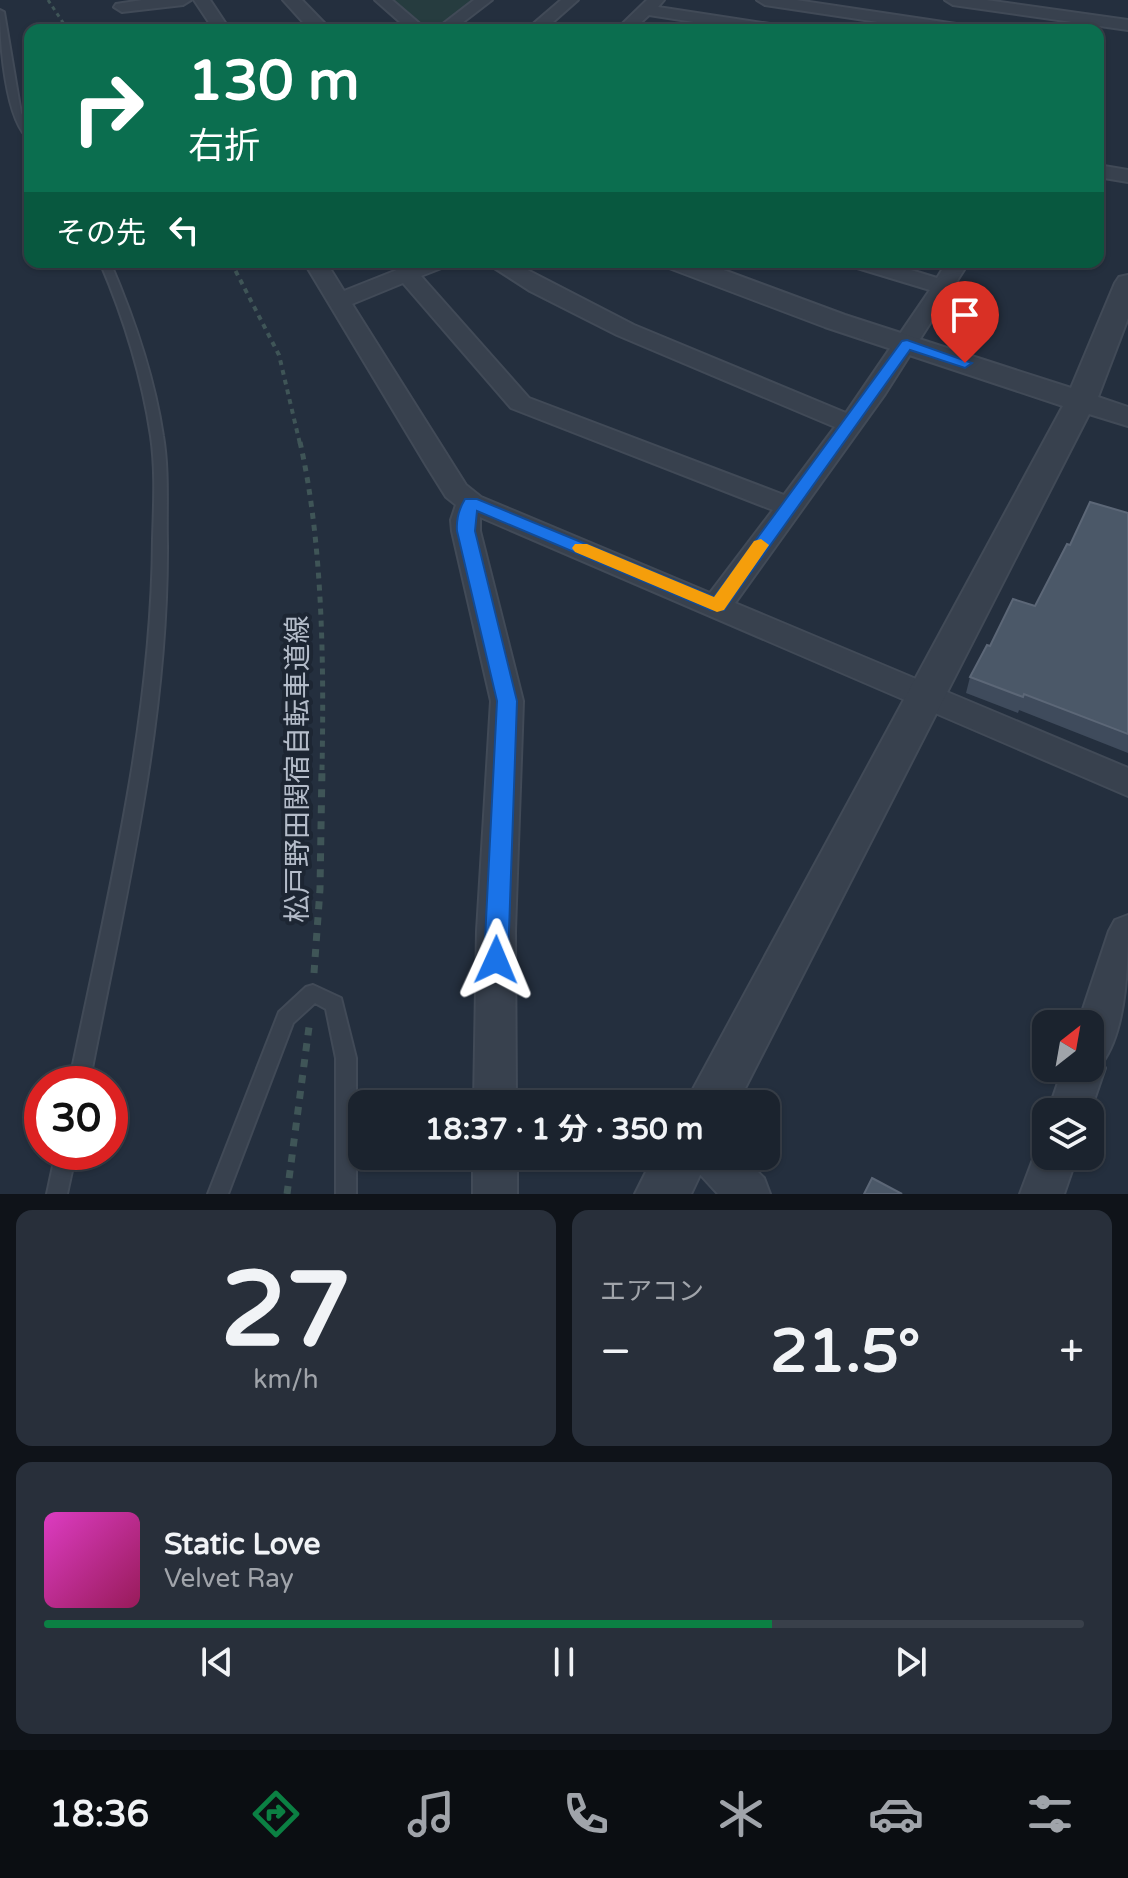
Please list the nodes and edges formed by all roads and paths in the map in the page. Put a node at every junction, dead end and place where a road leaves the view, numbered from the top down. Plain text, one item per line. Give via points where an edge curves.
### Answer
1 (48, 0) edge
2 (183, 0) edge
3 (202, 0) edge
4 (292, 0) edge
5 (383, 0) edge
6 (484, 0) edge
7 (570, 0) edge
8 (765, 0) edge
9 (953, 0) edge
10 (651, 5) edge
11 (123, 8) edge
12 (0, 12) edge
13 (1046, 14) edge
14 (64, 24) edge
15 (218, 24) edge
16 (315, 24) edge
17 (412, 24) edge
18 (451, 24) edge
19 (541, 24) edge
20 (630, 24) edge
21 (746, 24) edge
22 (923, 24) edge
23 (1128, 25) edge
24 (24, 126) edge
25 (1104, 172) edge
26 (1128, 176) edge
27 (107, 268) edge
28 (234, 268) edge
29 (319, 268) edge
30 (422, 268) edge
31 (507, 268) edge
32 (693, 268) edge
33 (881, 268) edge
34 (954, 268) edge
35 (407, 274) junction
36 (1128, 283) edge
37 (943, 287) junction
38 (338, 301) junction
39 (907, 344) junction
40 (1081, 401) junction
41 (1128, 417) edge
42 (851, 424) junction
43 (471, 503) junction
44 (788, 506) junction
45 (717, 606) junction
46 (925, 697) junction
47 (1128, 783) edge
48 (1125, 954) edge
49 (313, 993) junction
50 (1104, 1011) edge
51 (83, 1066) edge
52 (495, 1090) edge
53 (717, 1090) edge
54 (62, 1170) edge
55 (495, 1170) edge
56 (675, 1170) edge
57 (725, 1170) edge
58 (1050, 1170) edge
59 (57, 1194) edge
60 (218, 1194) edge
61 (287, 1194) edge
62 (346, 1194) edge
63 (495, 1194) edge
64 (662, 1194) edge
65 (748, 1194) edge
66 (1042, 1194) edge

1 - 14 path
2 - 11 street
3 - 15 street
4 - 16 street
5 - 17 street
6 - 18 street
7 - 19 street
8 - 22 street
9 - 13 street
10 - 20 street
10 - 21 street
12 - 24 lane via 17,113
13 - 23 street
25 - 26 street
27 - 51 lane via 132,327 158,439 162,576 153,693 132,829
28 - 49 path, 松戸野田関宿自転車道線 via 279,355 310,486 324,680
29 - 38 street
30 - 35 street
31 - 42 street via 684,358
32 - 39 street
33 - 37 street
34 - 37 street
35 - 38 street
35 - 44 street via 520,403
36 - 40 street
37 - 39 street
38 - 43 street via 447,478
39 - 40 street
39 - 42 street
40 - 41 street
40 - 46 street
42 - 44 street
43 - 45 street
43 - 52 street via 466,531 507,701
44 - 45 street
45 - 46 street
46 - 47 street
46 - 53 street
48 - 50 street
49 - 60 lane via 286,1018
49 - 61 path, 松戸野田関宿自転車道線
49 - 62 lane via 334,1004 346,1058
54 - 59 lane
55 - 63 street
56 - 64 street
57 - 65 street
58 - 66 street

